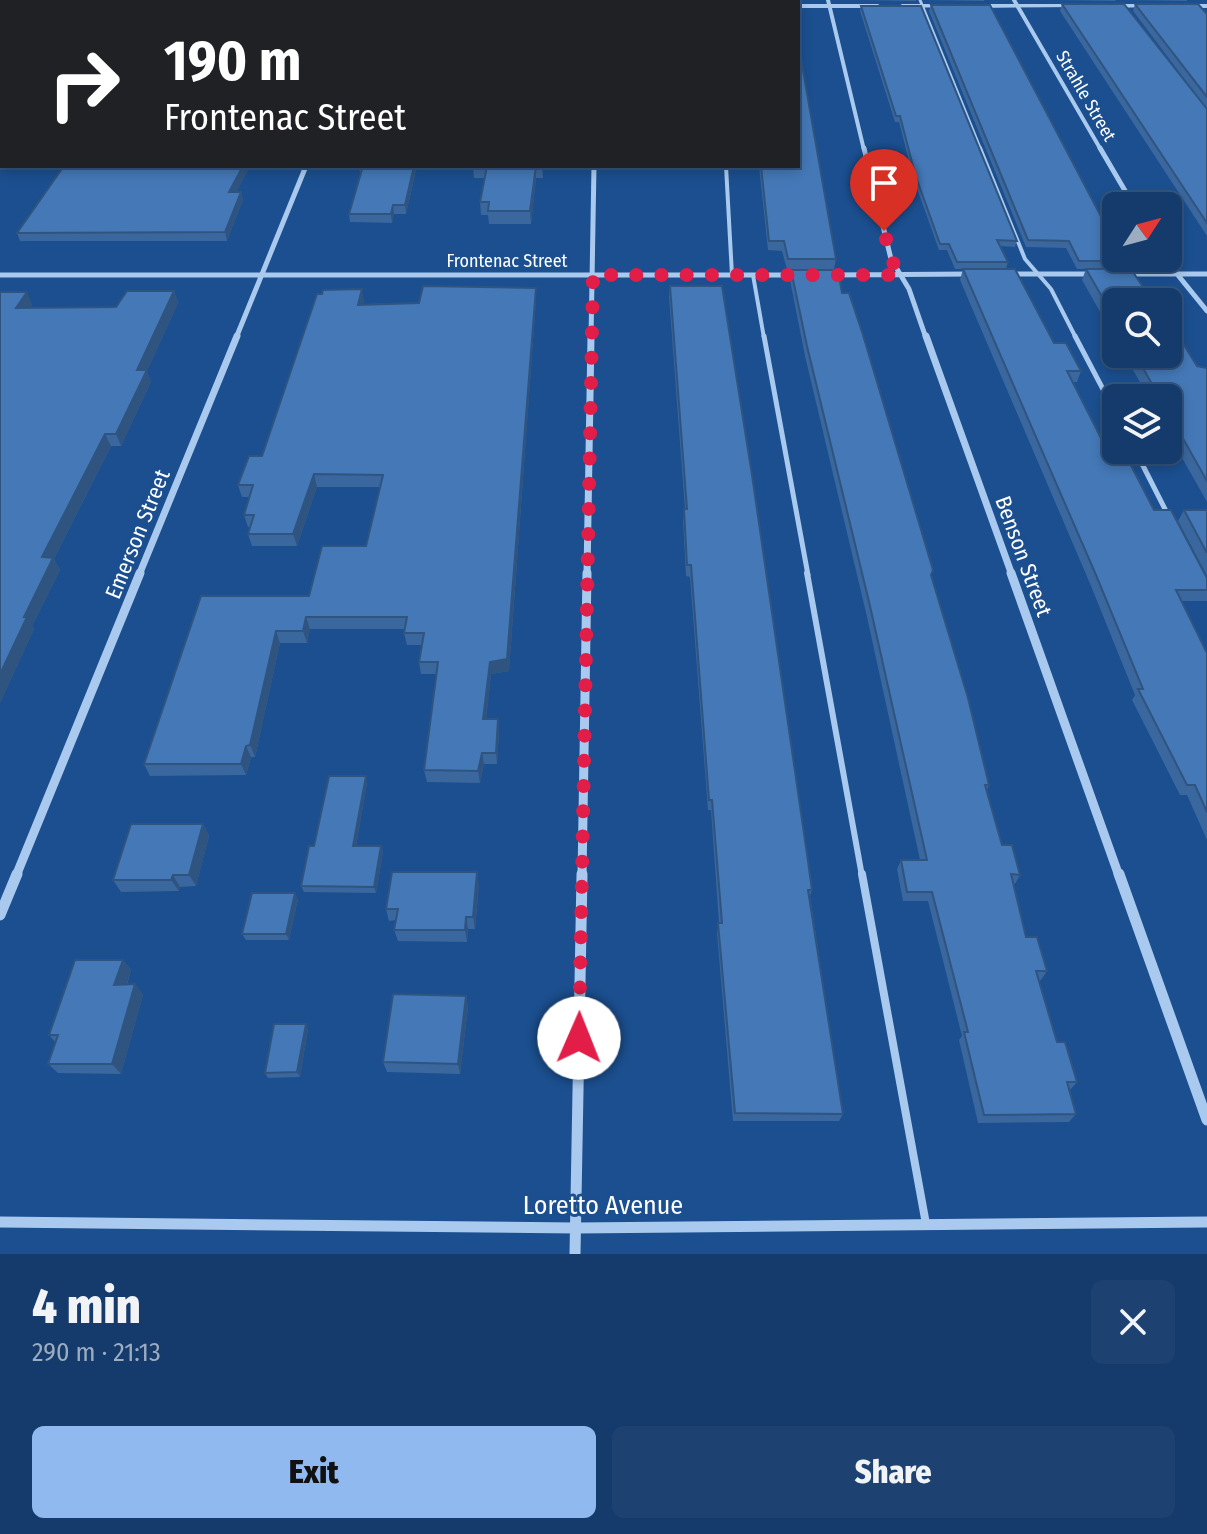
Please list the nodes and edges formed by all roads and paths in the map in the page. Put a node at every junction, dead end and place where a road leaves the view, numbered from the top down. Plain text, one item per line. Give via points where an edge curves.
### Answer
1 (828, 3) edge
2 (921, 3) edge
3 (1016, 3) edge
4 (1121, 3) edge
5 (800, 6) edge
6 (954, 6) edge
7 (970, 6) edge
8 (1165, 6) edge
9 (1179, 6) edge
10 (1207, 6) edge
11 (1133, 18) edge
12 (305, 168) edge
13 (594, 168) edge
14 (726, 168) edge
15 (1126, 192) edge
16 (975, 274) edge
17 (1005, 274) edge
18 (1035, 274) junction
19 (1098, 274) edge
20 (1114, 274) edge
21 (1176, 274) junction
22 (1207, 274) edge
23 (0, 275) edge
24 (263, 275) junction
25 (593, 275) junction
26 (732, 275) junction
27 (753, 275) junction
28 (812, 275) edge
29 (827, 275) edge
30 (900, 275) junction
31 (1207, 311) edge
32 (1102, 387) edge
33 (1142, 464) edge
34 (1171, 519) edge
35 (0, 915) edge
36 (1207, 1120) edge
37 (0, 1222) edge
38 (1207, 1222) edge
39 (926, 1224) junction
40 (576, 1228) junction
41 (575, 1254) edge

1 - 2 street
1 - 5 street
1 - 30 street, Benson Street via 891,259
2 - 6 street
2 - 18 lane
3 - 4 street
3 - 7 street
3 - 15 street, Strahle Street
4 - 8 street
4 - 11 lane
9 - 10 street
12 - 24 street, Emerson Street
13 - 25 street
14 - 26 lane
16 - 30 street
17 - 18 street
18 - 19 street
18 - 32 lane via 1051,289
20 - 21 street
21 - 22 street
21 - 31 street
23 - 24 street, Frontenac Street
24 - 25 street, Frontenac Street
24 - 35 street, Emerson Street
25 - 26 street, Frontenac Street
25 - 40 street
26 - 27 street, Frontenac Street
27 - 28 street, Frontenac Street
27 - 39 lane
29 - 30 street
30 - 36 street, Benson Street
33 - 34 lane
37 - 40 street, Loretto Avenue
38 - 39 street, Loretto Avenue
39 - 40 street, Loretto Avenue
40 - 41 street

